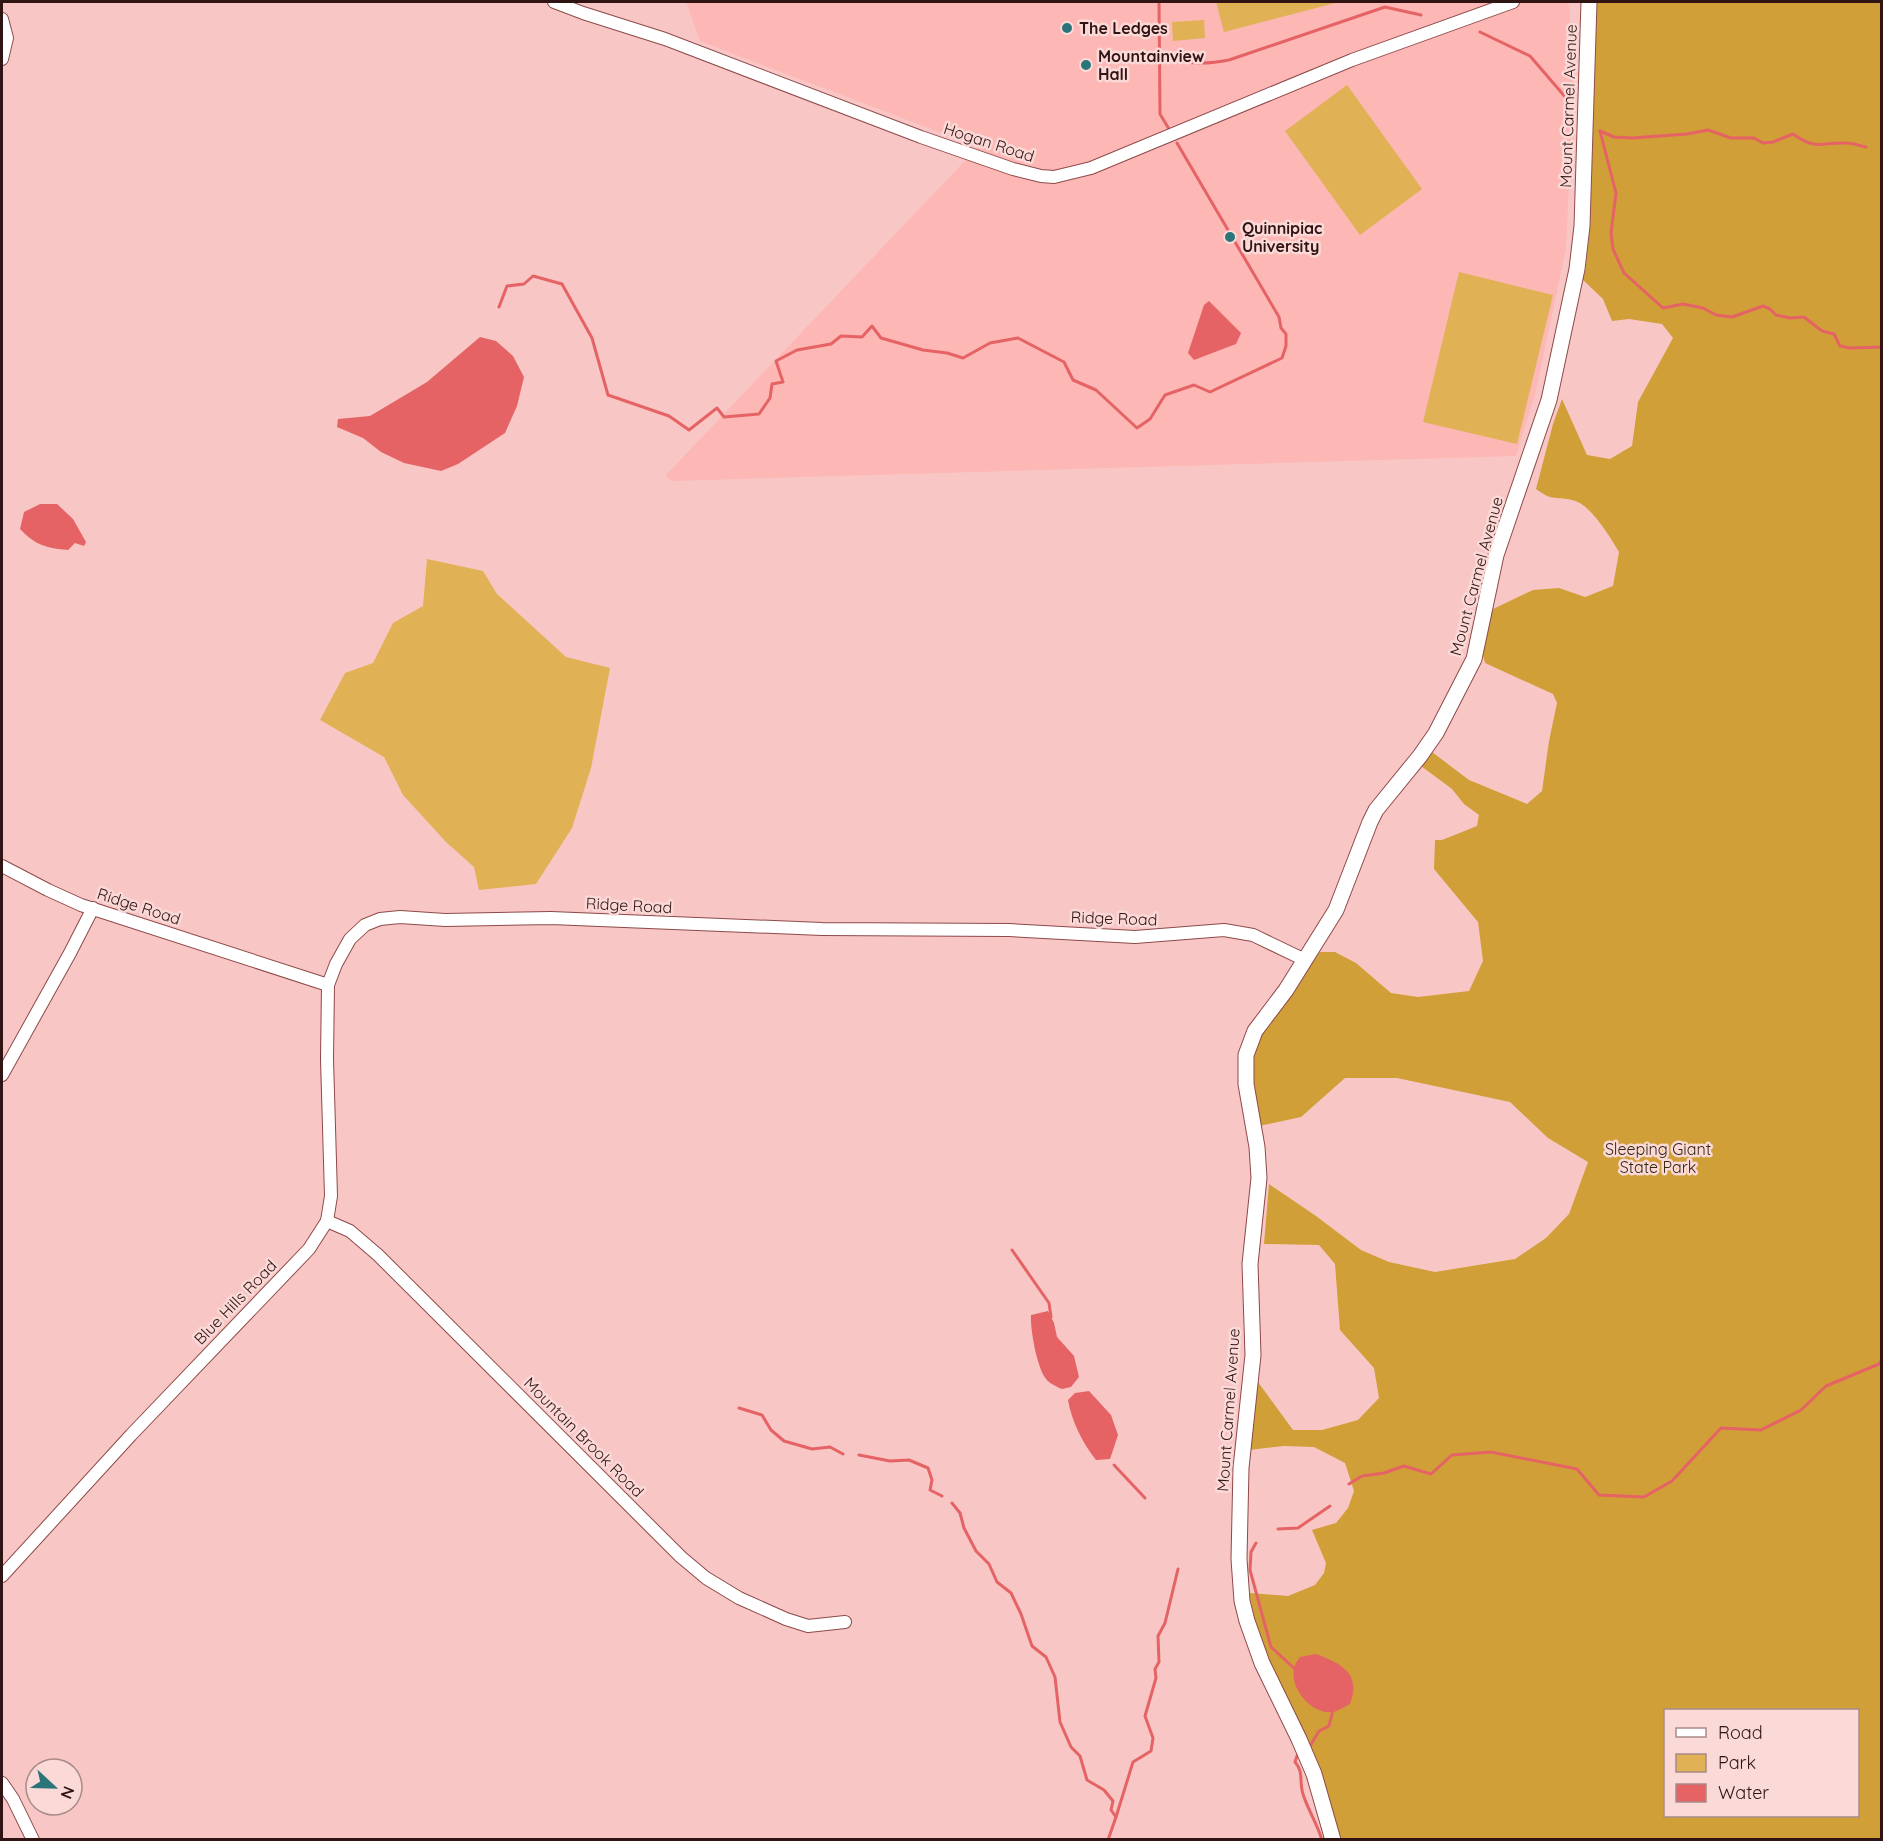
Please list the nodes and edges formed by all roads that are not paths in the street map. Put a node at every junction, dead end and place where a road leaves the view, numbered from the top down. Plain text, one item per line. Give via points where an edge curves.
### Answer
1 (554, 2) edge
2 (1513, 2) edge
3 (1589, 2) edge
4 (2, 19) edge
5 (2, 59) edge
6 (2, 866) edge
7 (93, 908) junction
8 (1305, 960) junction
9 (328, 985) junction
10 (2, 1075) edge
11 (327, 1221) junction
12 (2, 1576) edge
13 (845, 1622) dead end
14 (2, 1783) edge
15 (33, 1839) edge
16 (1333, 1839) edge

1 - 2 street, Hogan Road via 665,39 921,137 1013,169 1054,177 1091,168 1352,60
3 - 8 main road, Mount Carmel Avenue via 1584,199 1577,269 1549,400 1499,546 1478,648 1436,733 1370,822 1340,902
4 - 5 street via 7,38
6 - 7 street, Ridge Road
7 - 9 street, Ridge Road
7 - 10 street
8 - 9 street, Ridge Road via 1253,935 1224,930 1135,938 1009,930 400,917 373,921 355,934
8 - 16 main road, Mount Carmel Avenue via 1255,1031 1246,1055 1246,1084 1259,1178 1250,1264 1253,1355 1241,1462 1240,1581 1253,1641 1307,1755
9 - 11 street, Blue Hills Road via 331,1173
11 - 12 street, Blue Hills Road via 309,1249
11 - 13 street, Mountain Brook Road via 350,1231 378,1255 706,1578 739,1598 808,1626
14 - 15 street

